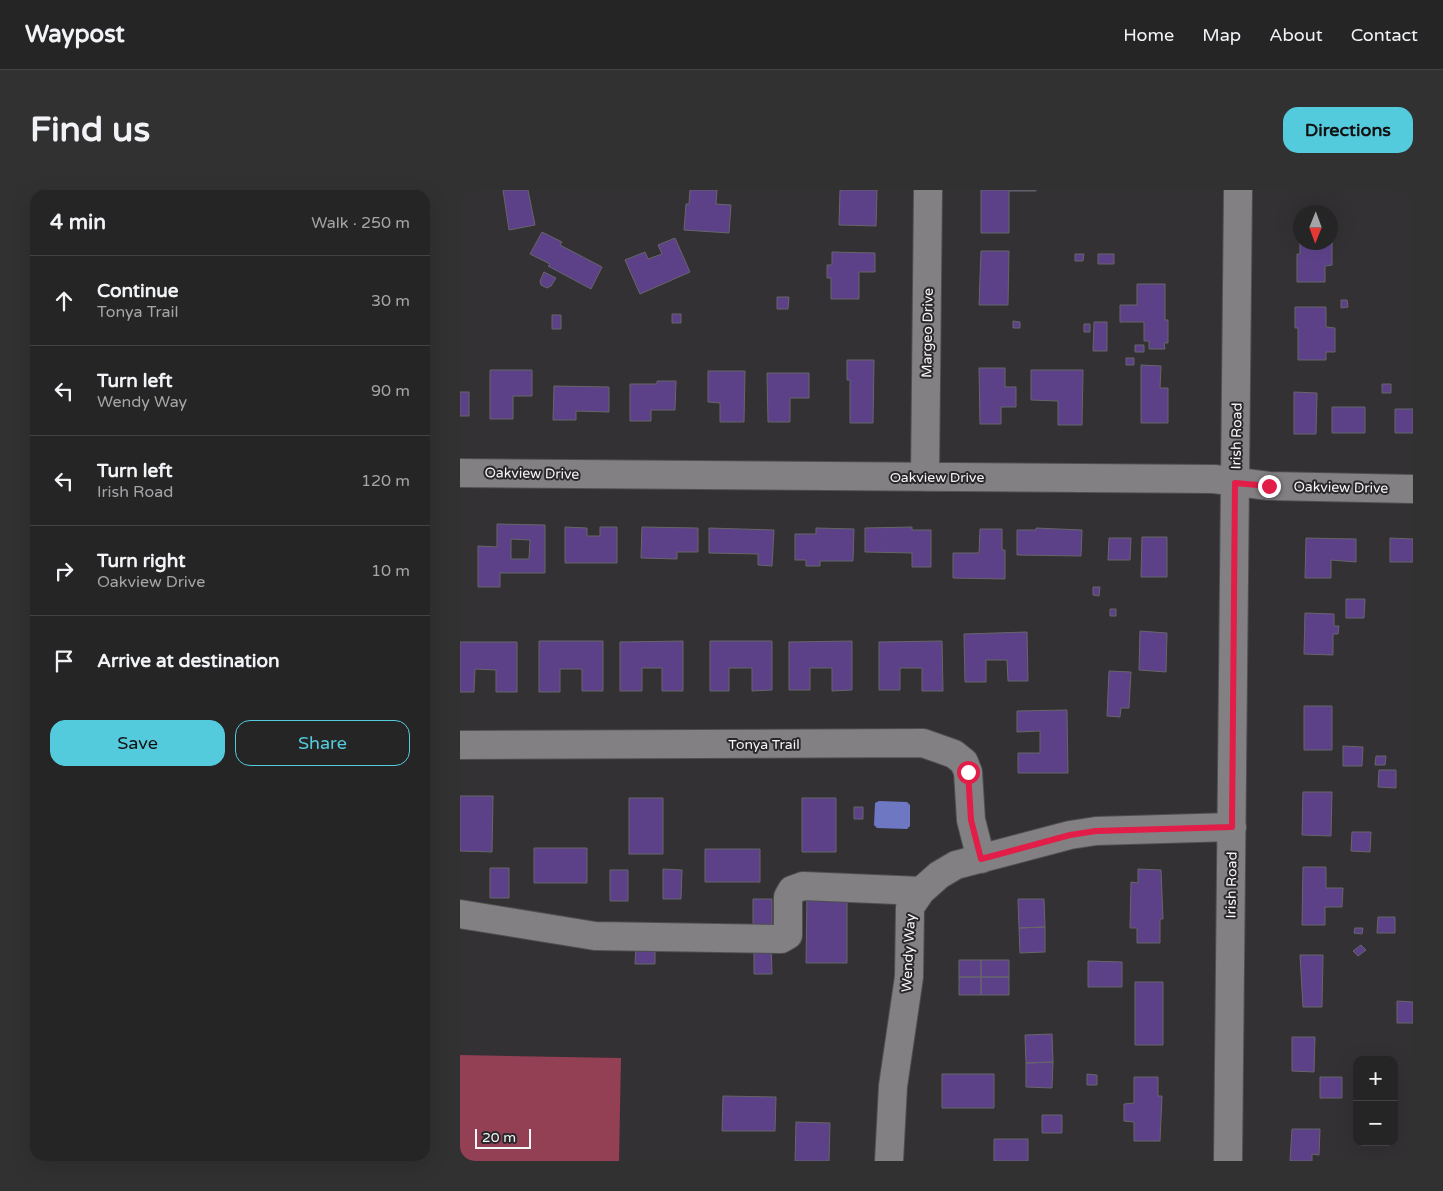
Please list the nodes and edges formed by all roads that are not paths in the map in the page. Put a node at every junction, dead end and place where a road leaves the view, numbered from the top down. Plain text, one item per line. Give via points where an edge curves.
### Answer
1 (928, 190) edge
2 (1238, 190) edge
3 (460, 473) edge
4 (925, 477) junction
5 (1235, 483) junction
6 (1413, 489) edge
7 (460, 745) edge
8 (1232, 827) junction
9 (981, 859) junction
10 (921, 891) junction
11 (460, 914) edge
12 (889, 1161) edge
13 (1228, 1161) edge

1 - 4 street, Margeo Drive
2 - 5 street, Irish Road
3 - 4 street, Oakview Drive
4 - 5 street, Oakview Drive via 1214,479
5 - 6 street, Oakview Drive
5 - 8 street, Irish Road
7 - 9 street, Tonya Trail via 923,743 954,754 964,762 968,772 971,820
8 - 9 street, Wendy Way via 1096,831
8 - 13 street, Irish Road
9 - 10 street, Wendy Way via 956,865
10 - 11 street via 803,886 792,890 788,897 788,935 781,939 595,936
10 - 12 street, Wendy Way via 910,907 908,977 893,1086

